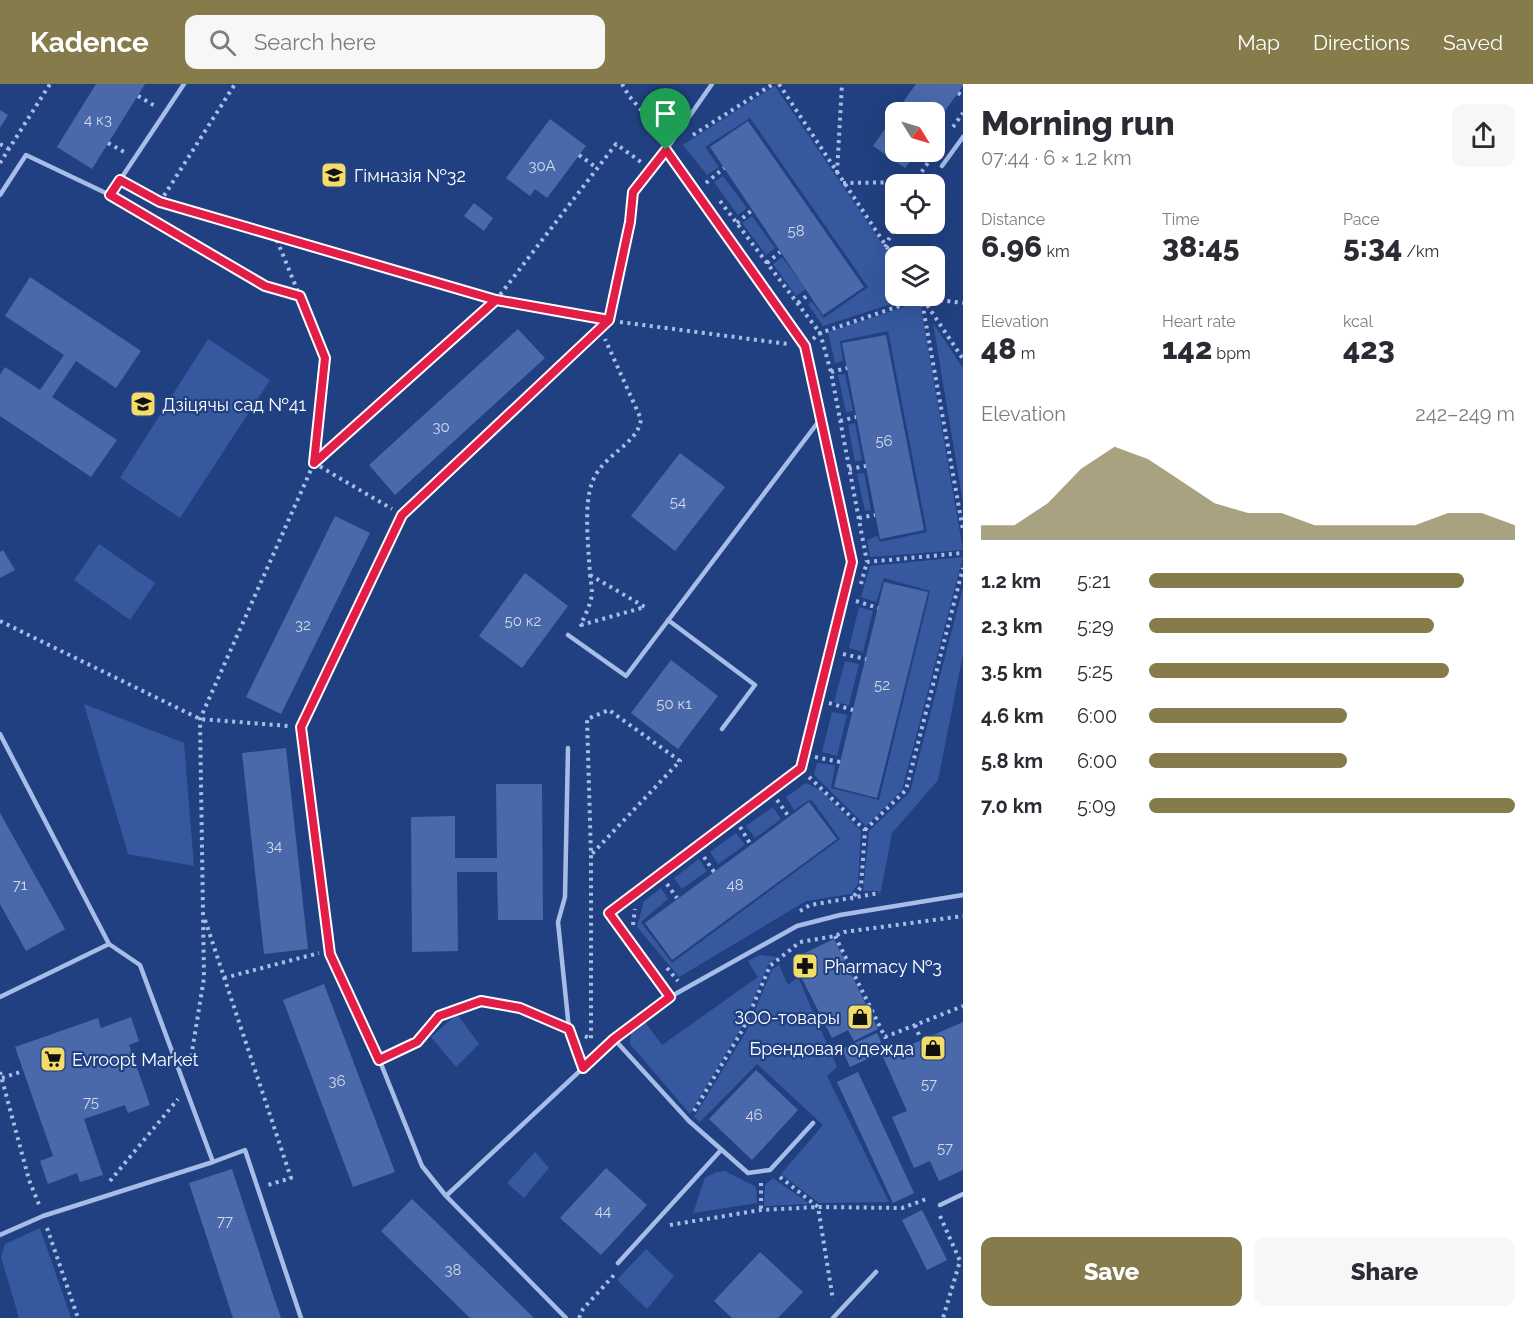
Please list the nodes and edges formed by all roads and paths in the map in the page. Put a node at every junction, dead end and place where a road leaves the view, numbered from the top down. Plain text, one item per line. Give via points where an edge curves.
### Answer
1 (50, 84) edge
2 (183, 84) edge
3 (235, 84) edge
4 (622, 84) edge
5 (712, 84) edge
6 (779, 84) edge
7 (842, 84) edge
8 (958, 93) dead end
9 (138, 96) dead end
10 (963, 96) edge
11 (155, 106) dead end
12 (660, 134) dead end
13 (963, 137) edge
14 (108, 143) dead end
15 (0, 144) edge
16 (9, 149) junction
17 (666, 150) junction
18 (126, 153) dead end
19 (579, 155) dead end
20 (0, 164) edge
21 (647, 166) dead end
22 (942, 166) dead end
23 (597, 168) junction
24 (724, 168) dead end
25 (837, 173) junction
26 (120, 180) junction
27 (885, 182) edge
28 (706, 183) dead end
29 (843, 183) junction
30 (0, 195) edge
31 (110, 195) junction
32 (160, 202) junction
33 (752, 210) dead end
34 (737, 223) dead end
35 (274, 233) junction
36 (885, 247) edge
37 (780, 252) dead end
38 (767, 262) dead end
39 (265, 286) joint
40 (809, 294) dead end
41 (300, 296) junction
42 (496, 300) junction
43 (798, 303) dead end
44 (924, 306) edge
45 (928, 306) edge
46 (609, 320) junction
47 (601, 330) junction
48 (963, 358) edge
49 (847, 368) dead end
50 (831, 372) dead end
51 (822, 417) junction
52 (856, 417) dead end
53 (840, 421) dead end
54 (314, 463) junction
55 (866, 466) dead end
56 (849, 469) dead end
57 (387, 506) dead end
58 (875, 515) dead end
59 (858, 518) dead end
60 (963, 530) edge
61 (963, 553) edge
62 (963, 568) edge
63 (590, 575) junction
64 (856, 602) junction
65 (878, 608) dead end
66 (854, 612) dead end
67 (668, 620) junction
68 (0, 621) edge
69 (568, 635) dead end
70 (845, 644) dead end
71 (843, 654) junction
72 (866, 659) dead end
73 (840, 664) dead end
74 (832, 693) dead end
75 (829, 703) junction
76 (853, 710) dead end
77 (826, 714) dead end
78 (200, 719) junction
79 (286, 726) dead end
80 (722, 729) dead end
81 (0, 734) edge
82 (818, 746) dead end
83 (568, 748) dead end
84 (815, 757) junction
85 (840, 762) dead end
86 (810, 776) junction
87 (802, 782) dead end
88 (785, 793) dead end
89 (777, 799) junction
90 (768, 806) dead end
91 (789, 817) dead end
92 (749, 820) dead end
93 (740, 827) junction
94 (865, 830) junction
95 (730, 833) dead end
96 (752, 845) dead end
97 (591, 855) junction
98 (693, 861) dead end
99 (714, 872) dead end
100 (657, 887) dead end
101 (963, 895) edge
102 (853, 897) junction
103 (677, 898) dead end
104 (636, 903) dead end
105 (203, 914) junction
106 (840, 915) junction
107 (963, 916) edge
108 (790, 917) dead end
109 (639, 934) dead end
110 (836, 936) junction
111 (109, 944) junction
112 (316, 953) dead end
113 (666, 966) dead end
114 (689, 976) dead end
115 (224, 978) junction
116 (0, 997) edge
117 (670, 997) junction
118 (963, 1006) edge
119 (915, 1025) junction
120 (569, 1029) junction
121 (919, 1035) dead end
122 (885, 1037) junction
123 (614, 1039) junction
124 (880, 1040) dead end
125 (379, 1060) junction
126 (583, 1068) junction
127 (23, 1071) dead end
128 (0, 1072) edge
129 (3, 1078) junction
130 (186, 1089) junction
131 (689, 1121) junction
132 (813, 1123) dead end
133 (721, 1150) junction
134 (213, 1162) junction
135 (770, 1170) junction
136 (760, 1173) junction
137 (101, 1186) dead end
138 (258, 1189) junction
139 (963, 1194) edge
140 (446, 1196) junction
141 (931, 1198) dead end
142 (818, 1207) junction
143 (938, 1207) joint
144 (761, 1210) junction
145 (43, 1216) junction
146 (669, 1225) dead end
147 (0, 1235) edge
148 (619, 1265) joint
149 (876, 1272) dead end
150 (834, 1317) edge
151 (78, 1318) edge
152 (301, 1318) edge
153 (566, 1318) edge
154 (579, 1318) edge
155 (944, 1318) edge

1 - 16 path
2 - 26 lane
3 - 32 path
4 - 12 path
5 - 17 lane
6 - 25 path
7 - 25 path
8 - 10 path
9 - 11 path
13 - 22 lane
14 - 18 path
15 - 16 path
16 - 20 path
17 - 46 lane via 633,192
17 - 51 lane via 805,346
19 - 23 path
21 - 23 path via 616,144
23 - 42 path
24 - 28 path
25 - 29 path
26 - 31 lane
26 - 32 path
27 - 29 path
29 - 36 path
30 - 31 lane via 26,155
31 - 39 lane
32 - 35 path
33 - 34 path
35 - 41 path
35 - 42 path
37 - 38 path
39 - 41 path
40 - 43 path
41 - 54 path via 325,358
42 - 46 path
42 - 54 path
44 - 60 path
45 - 48 path
46 - 47 lane
47 - 63 path via 641,419 633,439 610,455 592,481 588,496
47 - 125 lane via 402,515 301,727 330,954
49 - 50 path
51 - 67 lane
51 - 117 lane via 852,562 801,768 609,913
52 - 53 path
54 - 57 path
54 - 78 path
55 - 56 path
58 - 59 path
61 - 64 path via 867,562
62 - 94 path via 906,790
63 - 63 path via 591,599 580,626 645,607
64 - 65 path
64 - 66 path
67 - 69 lane via 626,676
67 - 80 lane via 755,686
68 - 78 path
70 - 71 path
71 - 72 path
71 - 73 path
74 - 75 path
75 - 76 path
75 - 77 path
78 - 79 path
78 - 105 path
81 - 111 lane
82 - 84 path
83 - 120 lane via 565,897 558,922
84 - 85 path
84 - 86 path
86 - 87 path
86 - 94 path
88 - 89 path
89 - 90 path
89 - 91 path
92 - 93 path
93 - 95 path
93 - 96 path
94 - 102 path via 861,887
97 - 97 path via 587,719 609,710 680,761
97 - 120 path via 591,1039
98 - 99 path via 702,854
100 - 103 path via 664,881
101 - 106 lane
102 - 106 path
102 - 108 path via 810,905
104 - 109 path via 633,926
105 - 115 path
105 - 130 path via 204,978
106 - 117 lane via 797,926
107 - 110 path
110 - 122 path
110 - 131 path via 801,942 770,966 744,1029
111 - 116 lane
111 - 130 lane via 140,965
112 - 115 path
113 - 114 path via 679,982
115 - 138 path via 291,1178
117 - 123 lane
118 - 119 path
119 - 121 path
119 - 122 path
120 - 125 path via 520,1008 481,1001 439,1016 417,1042
120 - 126 lane
122 - 124 path
123 - 126 lane
123 - 131 lane
125 - 140 lane via 422,1166
126 - 140 lane
127 - 129 path
128 - 129 path
129 - 145 path via 18,1141
130 - 134 lane
130 - 137 path via 110,1181
131 - 133 lane
132 - 135 lane
133 - 136 lane via 748,1173
133 - 148 lane
134 - 138 lane via 245,1150
134 - 145 lane
135 - 136 lane
135 - 142 path
136 - 144 path
138 - 152 lane
139 - 143 lane
140 - 153 lane
141 - 142 path via 902,1208
142 - 144 path
142 - 150 path
143 - 155 path via 960,1261
144 - 146 path
145 - 147 lane
145 - 151 path
148 - 154 path
149 - 150 lane

